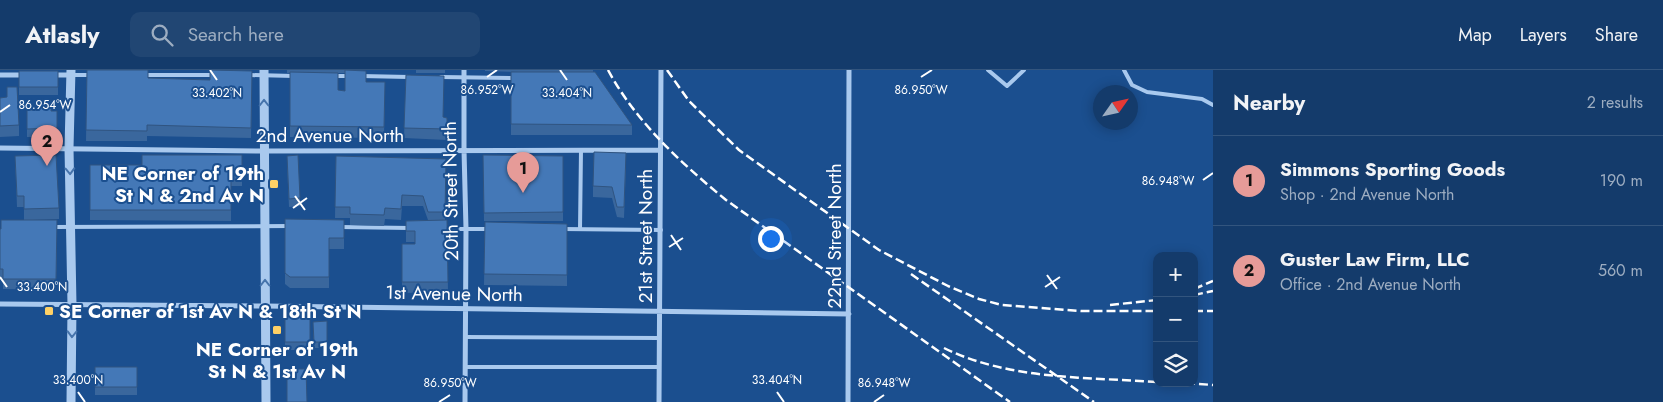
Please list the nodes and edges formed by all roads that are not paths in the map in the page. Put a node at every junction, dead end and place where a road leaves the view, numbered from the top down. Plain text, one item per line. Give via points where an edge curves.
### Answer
1 (464, 70) edge
2 (661, 70) edge
3 (849, 70) edge
4 (988, 70) edge
5 (1024, 70) edge
6 (1124, 70) edge
7 (71, 73) edge
8 (264, 73) edge
9 (0, 75) edge
10 (27, 75) edge
11 (45, 75) edge
12 (100, 75) edge
13 (139, 75) edge
14 (216, 75) edge
15 (245, 75) edge
16 (302, 76) edge
17 (331, 76) edge
18 (350, 76) edge
19 (359, 76) edge
20 (416, 77) edge
21 (436, 77) edge
22 (464, 78) junction
23 (523, 78) edge
24 (1213, 105) edge
25 (0, 148) edge
26 (69, 148) junction
27 (464, 150) junction
28 (581, 150) junction
29 (660, 150) junction
30 (265, 151) junction
31 (265, 226) junction
32 (294, 226) edge
33 (45, 227) edge
34 (72, 227) junction
35 (332, 227) edge
36 (418, 228) edge
37 (437, 229) edge
38 (466, 229) junction
39 (494, 229) edge
40 (561, 230) edge
41 (580, 230) junction
42 (661, 230) junction
43 (0, 304) edge
44 (72, 305) junction
45 (265, 306) junction
46 (465, 308) junction
47 (659, 311) junction
48 (848, 314) junction
49 (465, 337) junction
50 (659, 338) junction
51 (465, 367) junction
52 (659, 368) junction
53 (71, 402) edge
54 (266, 402) edge
55 (465, 402) edge
56 (659, 402) edge
57 (848, 402) edge

1 - 22 street, 20th Street North
2 - 29 street, 21st Street North
3 - 48 street, 22nd Street North
4 - 5 lane via 1007,86
6 - 24 lane via 1132,84 1148,92 1202,99
7 - 11 street
7 - 12 lane
7 - 26 street
8 - 15 lane
8 - 16 lane
30 -> 8 street
9 - 10 street
13 - 14 lane
17 - 18 lane
19 - 20 lane
21 - 22 lane
22 - 23 lane
22 - 27 street, 20th Street North
25 - 26 street, 2nd Avenue North
26 - 30 street, 2nd Avenue North
26 -> 34 street
27 - 28 street, 2nd Avenue North
27 - 30 street, 2nd Avenue North
27 - 38 street, 20th Street North
28 - 29 street, 2nd Avenue North
28 - 41 lane
29 - 42 street, 21st Street North
30 - 31 street
31 - 32 lane
31 - 34 lane
45 -> 31 street
33 - 34 lane
34 - 44 street
35 - 36 lane
37 - 38 lane
38 - 39 lane
38 - 46 street, 20th Street North
40 - 41 lane
41 - 42 lane
42 - 47 street, 21st Street North
43 - 44 street, 1st Avenue North
44 - 45 street, 1st Avenue North
44 -> 53 street
45 - 46 street, 1st Avenue North
45 - 54 street
46 - 47 street, 1st Avenue North
46 - 49 street, 20th Street North
47 - 48 street, 1st Avenue North
47 - 50 street, 21st Street North
48 - 57 street, 22nd Street North
49 - 50 lane
49 - 51 street, 20th Street North
50 - 52 street, 21st Street North
51 - 52 lane
51 - 55 street, 20th Street North
52 - 56 street, 21st Street North

